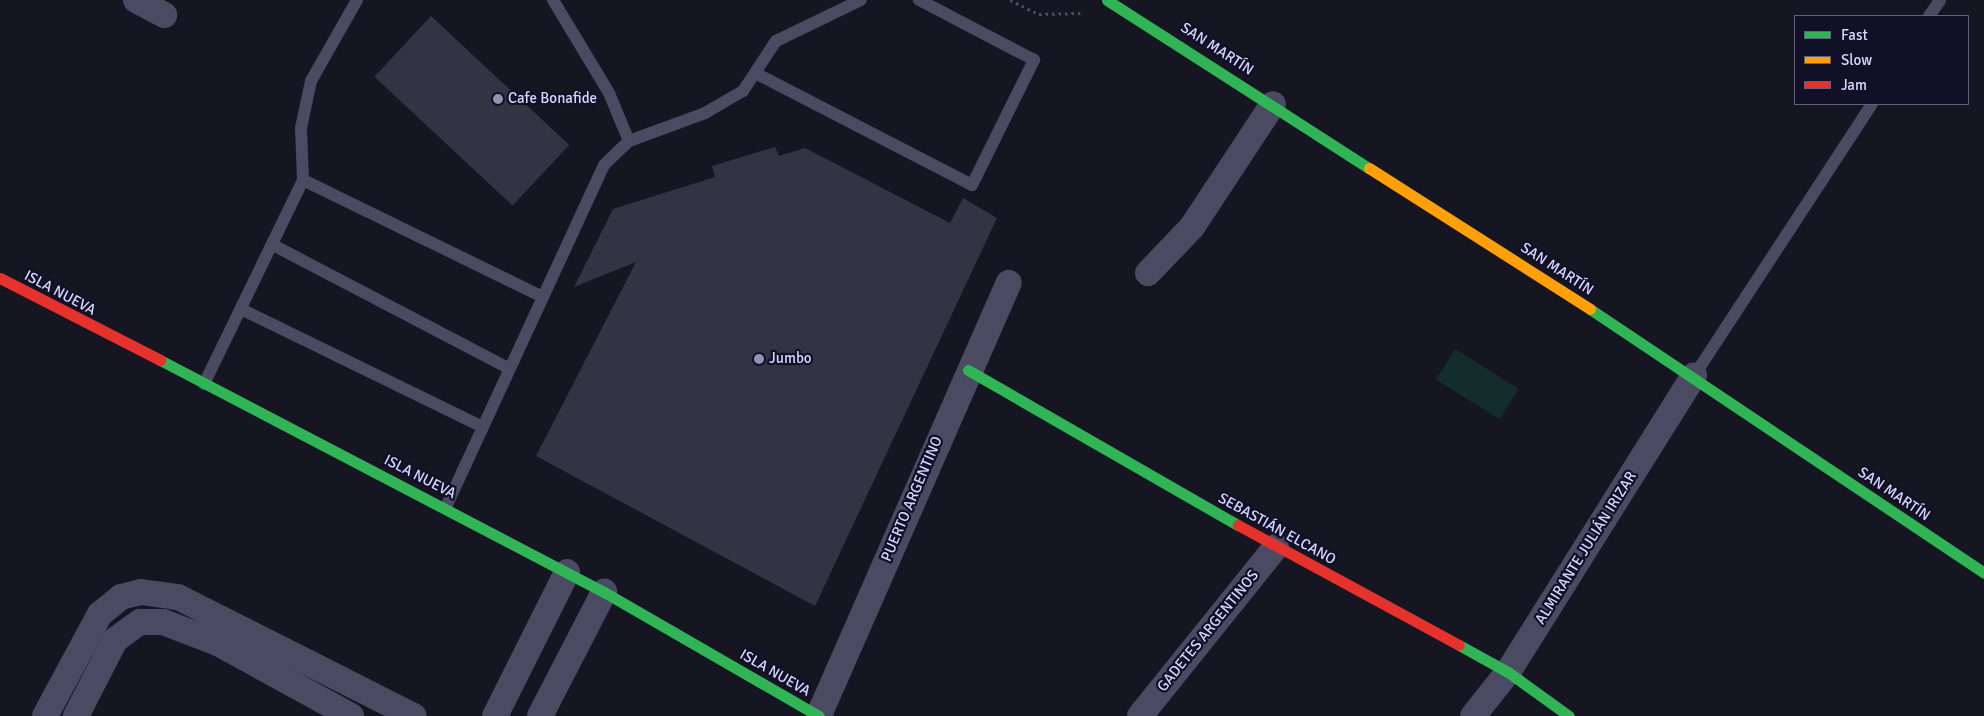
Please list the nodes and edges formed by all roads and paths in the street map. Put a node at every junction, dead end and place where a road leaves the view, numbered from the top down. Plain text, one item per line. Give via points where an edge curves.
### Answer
1 (136, 0) edge
2 (357, 0) edge
3 (553, 0) edge
4 (861, 0) edge
5 (919, 0) edge
6 (1107, 0) edge
7 (1940, 0) edge
8 (1930, 15) edge
9 (164, 16) dead end
10 (755, 74) junction
11 (1273, 104) junction
12 (1871, 105) edge
13 (629, 141) junction
14 (303, 180) junction
15 (273, 245) junction
16 (1148, 274) dead end
17 (0, 278) edge
18 (1009, 283) dead end
19 (543, 297) junction
20 (243, 310) junction
21 (510, 369) junction
22 (968, 370) junction
23 (1694, 376) junction
24 (204, 384) junction
25 (483, 427) junction
26 (446, 507) junction
27 (1276, 546) junction
28 (566, 572) junction
29 (1984, 573) edge
30 (604, 592) junction
31 (1508, 672) junction
32 (45, 716) edge
33 (76, 716) edge
34 (351, 716) edge
35 (414, 716) edge
36 (495, 716) edge
37 (540, 716) edge
38 (819, 716) edge
39 (1140, 716) edge
40 (1473, 716) edge
41 (1569, 716) edge

1 - 9 street
2 - 14 lane via 312,81 301,128
3 - 13 lane via 609,93
4 - 10 lane via 776,41
5 - 10 lane via 1034,60 972,185
6 - 11 street, SAN MARTÍN
7 - 8 lane
10 - 13 lane via 742,91 705,113
11 - 16 street via 1192,228
11 - 23 street, SAN MARTÍN
12 - 23 lane
13 - 19 lane via 604,165
14 - 15 lane
14 - 19 lane
15 - 20 lane
15 - 21 lane
17 - 24 street, ISLA NUEVA
18 - 22 street, PUERTO ARGENTINO
19 - 21 lane
20 - 24 lane
20 - 25 lane
21 - 25 lane
22 - 27 street, SEBASTIÁN ELCANO
22 - 38 street, PUERTO ARGENTINO
23 - 29 street, SAN MARTÍN
23 - 31 street, ALMIRANTE JULIÁN IRIZAR
24 - 26 street, ISLA NUEVA
25 - 26 lane
26 - 28 street, ISLA NUEVA
27 - 31 street, SEBASTIÁN ELCANO
27 - 39 street, GADETES ARGENTINOS
28 - 30 street, ISLA NUEVA
28 - 36 street
30 - 37 street
30 - 38 street, ISLA NUEVA
31 - 40 street, ALMIRANTE JULIÁN IRIZAR
31 - 41 street, SEBASTIÁN ELCANO
32 - 35 street via 100,614 121,597 141,592 178,597
33 - 34 street via 115,640 140,622 163,622 218,643

